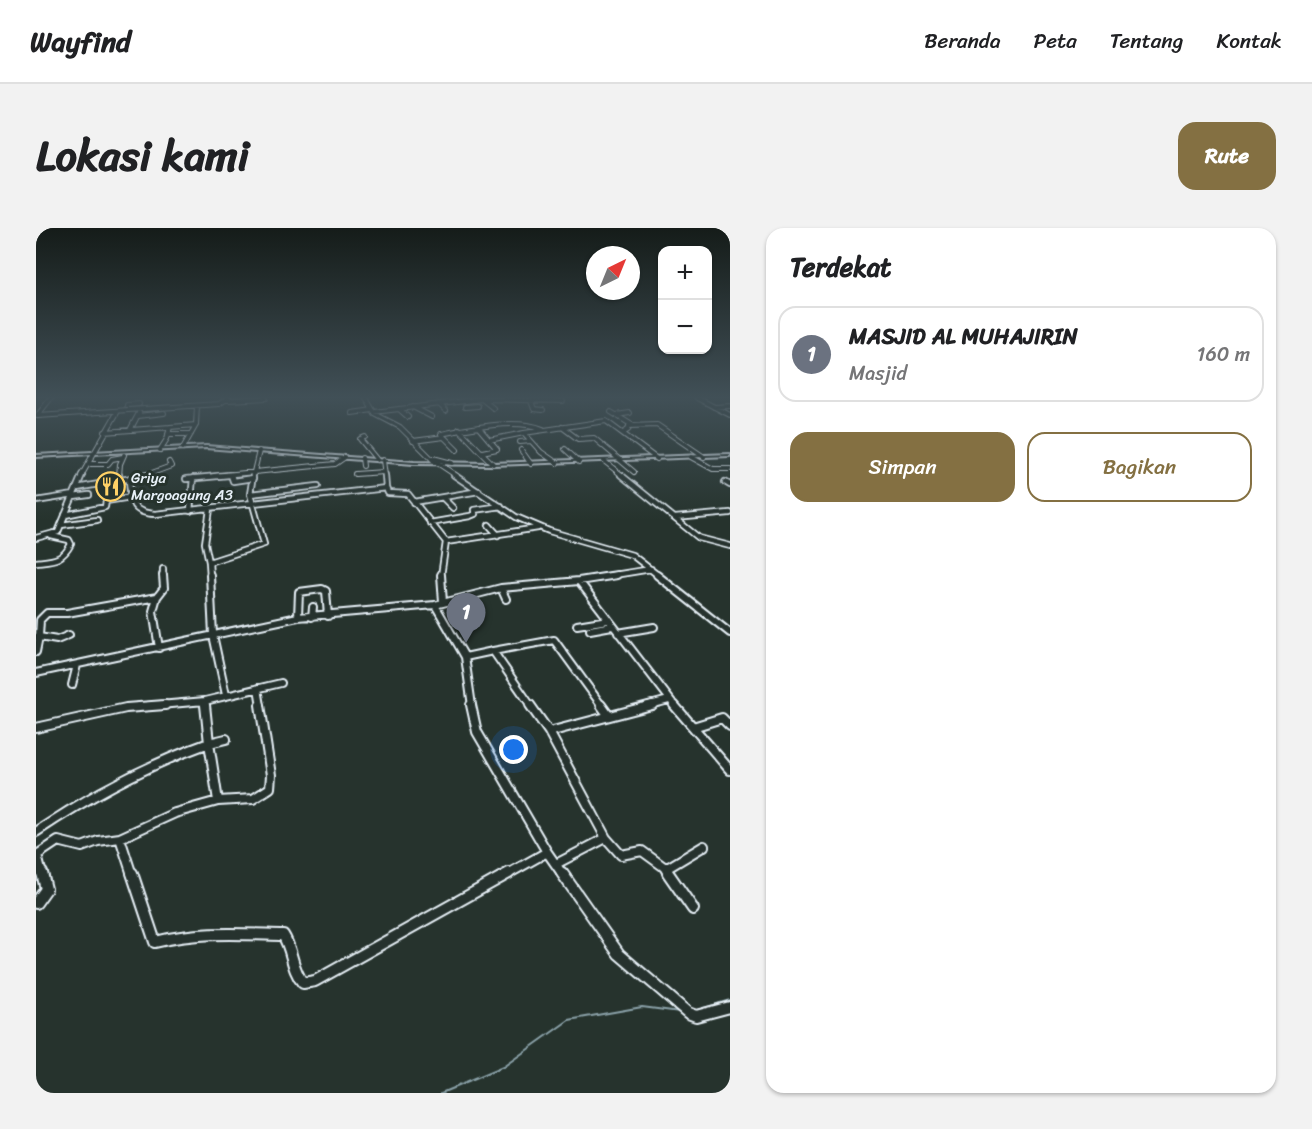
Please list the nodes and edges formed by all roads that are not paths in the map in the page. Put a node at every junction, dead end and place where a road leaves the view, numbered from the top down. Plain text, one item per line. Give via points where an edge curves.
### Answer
1 (102, 438) edge
2 (166, 438) edge
3 (189, 438) edge
4 (362, 438) edge
5 (411, 438) edge
6 (433, 438) edge
7 (445, 438) edge
8 (468, 438) edge
9 (497, 438) edge
10 (529, 438) edge
11 (594, 438) edge
12 (630, 438) edge
13 (677, 438) edge
14 (489, 440) joint
15 (413, 441) junction
16 (531, 441) junction
17 (520, 442) dead end
18 (183, 448) junction
19 (465, 449) dead end
20 (565, 449) dead end
21 (160, 450) junction
22 (521, 450) dead end
23 (260, 451) junction
24 (481, 452) junction
25 (94, 453) junction
26 (124, 454) junction
27 (36, 456) edge
28 (730, 456) edge
29 (345, 457) junction
30 (430, 457) junction
31 (691, 457) junction
32 (704, 457) junction
33 (362, 458) junction
34 (657, 459) junction
35 (380, 460) junction
36 (619, 460) junction
37 (604, 461) junction
38 (169, 462) dead end
39 (579, 462) junction
40 (438, 463) junction
41 (452, 463) junction
42 (557, 463) junction
43 (88, 464) junction
44 (493, 464) junction
45 (531, 464) junction
46 (110, 466) dead end
47 (363, 466) dead end
48 (730, 469) edge
49 (84, 470) junction
50 (254, 472) junction
51 (384, 472) junction
52 (634, 472) dead end
53 (231, 474) junction
54 (355, 474) dead end
55 (119, 477) dead end
56 (193, 478) junction
57 (253, 478) junction
58 (186, 479) dead end
59 (129, 480) junction
60 (77, 488) junction
61 (386, 488) junction
62 (479, 490) junction
63 (250, 494) junction
64 (319, 494) junction
65 (89, 495) dead end
66 (73, 496) junction
67 (131, 497) junction
68 (443, 498) junction
69 (36, 501) edge
70 (252, 502) junction
71 (414, 502) junction
72 (502, 506) junction
73 (453, 508) dead end
74 (210, 509) junction
75 (190, 511) junction
76 (730, 513) edge
77 (65, 515) junction
78 (675, 518) junction
79 (97, 520) dead end
80 (430, 523) junction
81 (61, 525) junction
82 (489, 525) dead end
83 (539, 528) junction
84 (498, 535) junction
85 (50, 536) junction
86 (36, 538) edge
87 (446, 542) junction
88 (730, 546) edge
89 (36, 562) edge
90 (209, 562) junction
91 (651, 569) junction
92 (164, 570) dead end
93 (579, 581) junction
94 (501, 588) junction
95 (157, 597) junction
96 (506, 599) dead end
97 (439, 603) junction
98 (313, 607) dead end
99 (312, 616) junction
100 (328, 616) junction
101 (298, 617) junction
102 (608, 620) junction
103 (577, 625) dead end
104 (612, 626) junction
105 (654, 627) dead end
106 (590, 630) dead end
107 (618, 633) junction
108 (730, 633) edge
109 (69, 635) dead end
110 (213, 635) junction
111 (37, 637) edge
112 (159, 648) junction
113 (493, 651) junction
114 (36, 652) edge
115 (465, 657) junction
116 (77, 665) junction
117 (36, 673) edge
118 (281, 683) dead end
119 (72, 685) dead end
120 (258, 688) junction
121 (226, 695) junction
122 (669, 700) junction
123 (205, 701) junction
124 (609, 716) junction
125 (730, 726) edge
126 (693, 727) junction
127 (36, 728) edge
128 (549, 732) junction
129 (226, 739) dead end
130 (209, 743) junction
131 (730, 770) edge
132 (218, 801) junction
133 (36, 832) edge
134 (120, 838) junction
135 (606, 838) junction
136 (704, 846) dead end
137 (37, 851) edge
138 (547, 852) junction
139 (556, 864) junction
140 (664, 867) junction
141 (36, 903) edge
142 (693, 909) dead end
143 (730, 1006) edge

1 - 25 street
2 - 21 street
3 - 18 street
4 - 35 street
5 - 15 street
6 - 15 street
7 - 19 street via 456,451
8 - 24 street
9 - 14 street
10 - 16 street
11 - 36 street
12 - 34 street
13 - 32 street
14 - 24 street via 497,450
15 - 30 street
16 - 17 street
16 - 42 street
18 - 21 street
18 - 23 street
20 - 39 street
21 - 26 street
22 - 45 street
23 - 29 street
23 - 50 street
24 - 44 street
25 - 26 street
25 - 27 street
25 - 43 street
26 - 43 street via 108,464
26 - 55 street
28 - 32 street
29 - 33 street
29 - 50 street via 335,464
30 - 40 street
30 - 41 street
31 - 32 street
31 - 34 street
31 - 48 street via 713,469
33 - 35 street
33 - 47 street
34 - 36 street
35 - 40 street
35 - 51 street
36 - 37 street
36 - 52 street
37 - 39 street
37 - 78 street
38 - 59 street via 171,466
39 - 42 street
40 - 41 street
40 - 62 street
41 - 44 street
42 - 45 street
43 - 49 street
44 - 45 street
46 - 49 street
49 - 60 street
50 - 53 street
50 - 57 street
51 - 54 street
51 - 61 street
53 - 56 street
53 - 57 street via 233,481
56 - 58 street
56 - 75 street
57 - 63 street
59 - 60 street
59 - 67 street
60 - 66 street
61 - 64 street
61 - 71 street via 387,493 406,493
62 - 68 street
62 - 72 street
63 - 64 street via 318,485
63 - 70 street
64 - 70 street
65 - 66 street
66 - 69 street
66 - 77 street
67 - 75 street via 135,509 145,515
67 - 77 street via 106,498 105,507
68 - 71 street
68 - 73 street
70 - 74 street
70 - 90 street via 264,544
71 - 80 street
72 - 80 street
72 - 83 street
74 - 75 street
74 - 90 street via 205,543
76 - 78 street
77 - 81 street
78 - 88 street via 699,538
79 - 81 street
80 - 87 street
81 - 85 street
82 - 84 street
83 - 84 street
83 - 91 street via 621,550
84 - 87 street
85 - 86 street
85 - 89 street via 69,540 66,556
87 - 97 street
90 - 110 street
91 - 93 street
91 - 108 street
92 - 95 street via 164,588
93 - 94 street
93 - 102 street
94 - 96 street
94 - 97 street
95 - 111 street via 47,613 40,620
95 - 112 street via 153,611
97 - 100 street
97 - 115 street
98 - 99 street
99 - 100 street
99 - 101 street
100 - 101 street via 326,591 322,589 299,591
101 - 110 street
102 - 103 street
102 - 104 street
104 - 106 street
104 - 107 street
105 - 107 street
107 - 122 street
109 - 111 street via 57,640
110 - 112 street
110 - 121 street
111 - 114 street
112 - 116 street
113 - 115 street
113 - 124 street via 554,640
113 - 128 street
115 - 138 street via 477,732
116 - 117 street
116 - 119 street
118 - 120 street
120 - 121 street
120 - 132 street via 270,788 265,794 247,800
121 - 123 street
122 - 124 street
122 - 126 street
123 - 127 street via 126,708
123 - 130 street
124 - 128 street
125 - 126 street via 722,718
126 - 131 street
128 - 135 street
129 - 130 street
130 - 132 street
130 - 133 street via 168,757 124,779 76,804
132 - 134 street via 175,813
134 - 137 street via 82,847 61,839
134 - 138 street via 155,942 207,933 283,935 298,979 303,983 315,981
135 - 139 street
135 - 140 street via 621,855 642,851
136 - 140 street
137 - 141 street via 46,889
138 - 139 street
139 - 143 street via 619,954 677,1005 696,1016
140 - 142 street

